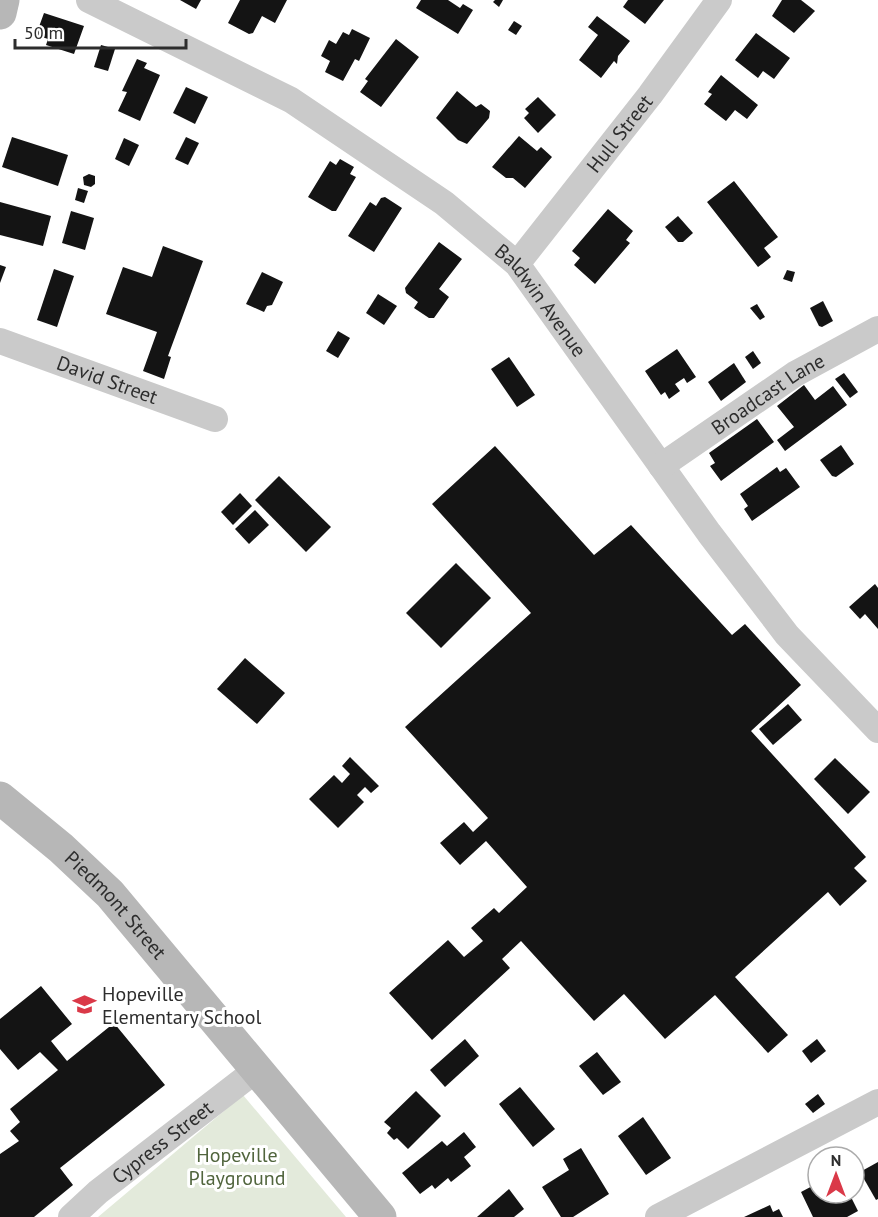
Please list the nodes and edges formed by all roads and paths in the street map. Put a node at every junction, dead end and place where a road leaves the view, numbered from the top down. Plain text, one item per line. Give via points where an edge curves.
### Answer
1 (3, 0) edge
2 (89, 0) edge
3 (719, 0) edge
4 (0, 13) edge
5 (517, 264) junction
6 (878, 329) edge
7 (0, 341) edge
8 (215, 419) dead end
9 (661, 466) junction
10 (878, 730) edge
11 (0, 798) edge
12 (256, 1070) junction
13 (878, 1102) edge
14 (70, 1217) edge
15 (380, 1217) edge
16 (658, 1217) edge

1 - 4 street
2 - 5 street, Baldwin Avenue via 291,100 444,203
3 - 5 street, Hull Street via 650,96
5 - 9 street, Baldwin Avenue
6 - 9 street, Broadcast Lane via 795,374
7 - 8 street, David Street
9 - 10 street, Baldwin Avenue via 787,636
11 - 12 street, Piedmont Street via 110,894
12 - 14 street, Cypress Street
12 - 15 street, Piedmont Street
13 - 16 street

